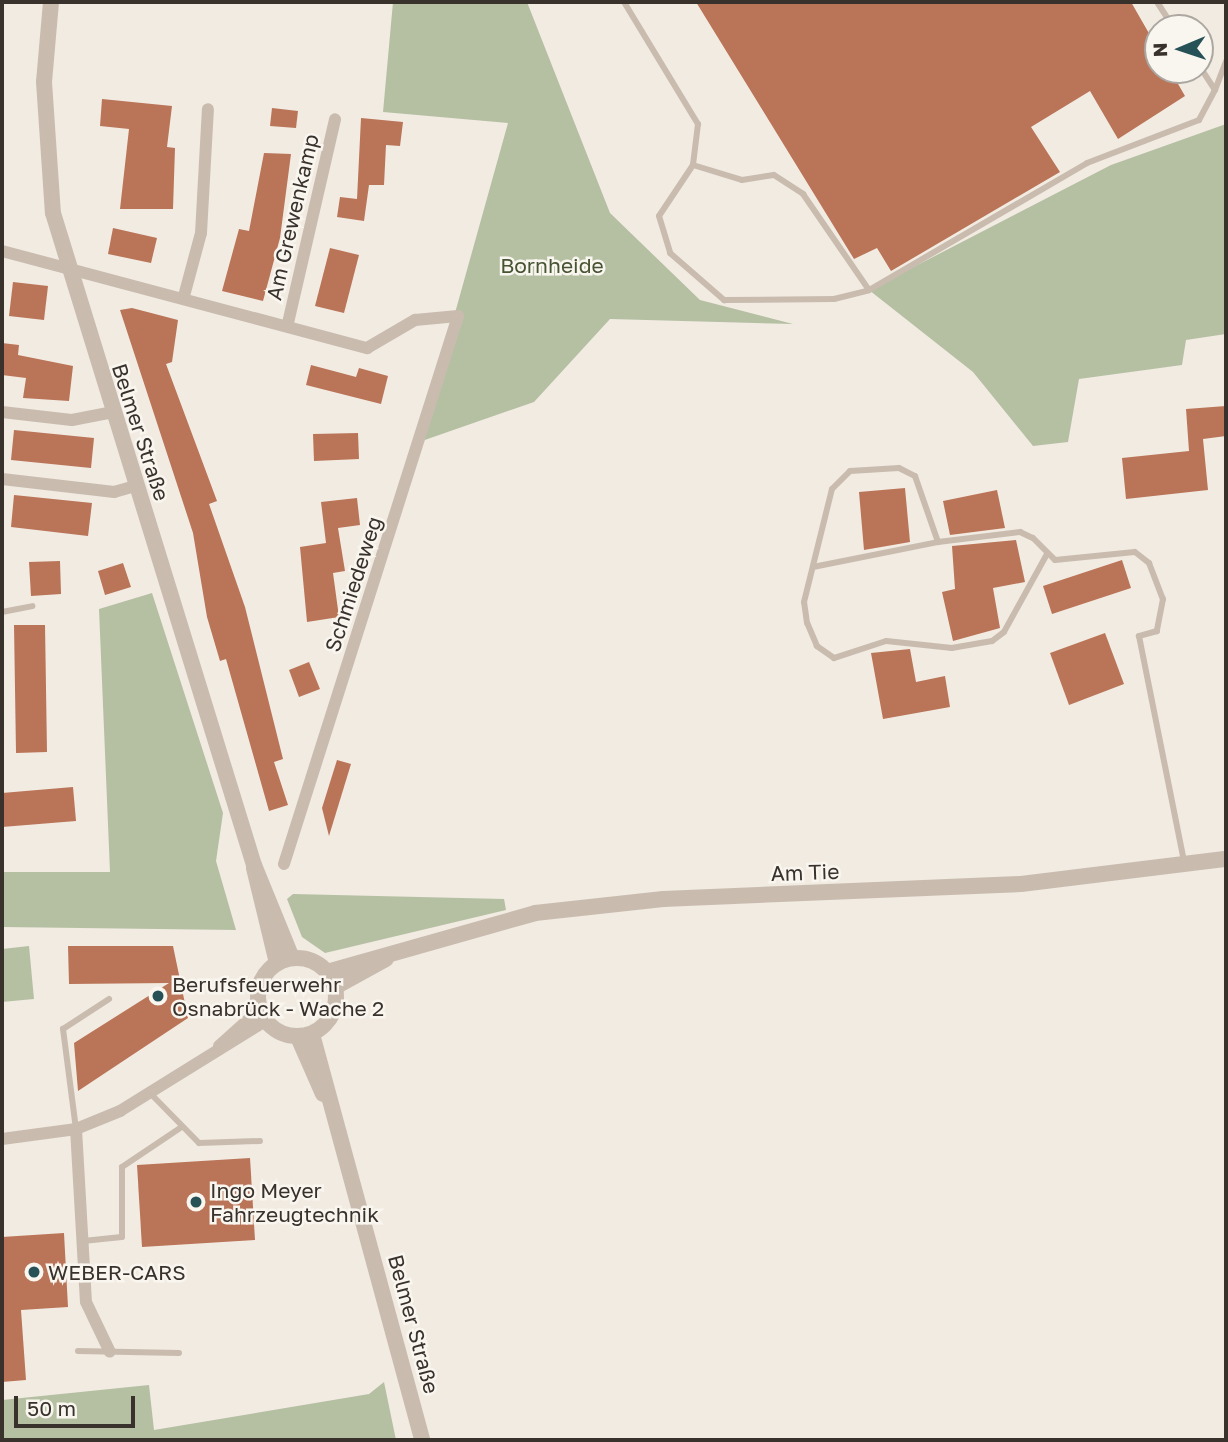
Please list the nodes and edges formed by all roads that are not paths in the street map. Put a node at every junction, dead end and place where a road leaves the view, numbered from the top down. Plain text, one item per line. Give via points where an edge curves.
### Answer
1 (51, 2) edge
2 (624, 2) edge
3 (1226, 61) edge
4 (1211, 84) edge
5 (1215, 90) junction
6 (208, 109) dead end
7 (335, 119) dead end
8 (693, 165) junction
9 (2, 251) edge
10 (67, 267) junction
11 (869, 290) junction
12 (184, 296) junction
13 (458, 316) joint
14 (288, 323) junction
15 (2, 412) edge
16 (113, 412) junction
17 (2, 480) edge
18 (135, 486) junction
19 (938, 542) junction
20 (1047, 554) junction
21 (813, 567) junction
22 (32, 606) dead end
23 (2, 612) edge
24 (1226, 859) edge
25 (1185, 863) junction
26 (284, 864) dead end
27 (390, 956) junction
28 (285, 961) junction
29 (327, 972) junction
30 (334, 987) junction
31 (110, 999) dead end
32 (262, 1016) junction
33 (305, 1035) junction
34 (149, 1091) junction
35 (180, 1128) junction
36 (76, 1129) junction
37 (2, 1139) edge
38 (260, 1141) dead end
39 (83, 1241) junction
40 (78, 1351) dead end
41 (110, 1352) junction
42 (179, 1353) dead end
43 (422, 1440) edge

1 - 10 street, Belmer Straße via 45,161
2 - 8 lane via 698,124
3 - 5 lane
4 - 5 lane
5 - 11 lane via 1199,120 1087,163
6 - 12 street via 201,233
7 - 14 street, Am Grewenkamp
8 - 11 lane via 742,180 774,175 803,194
8 - 11 lane via 659,216 670,253 724,300 834,299
9 - 10 street, Am Grewenkamp
10 - 12 street, Am Grewenkamp
10 - 16 street, Belmer Straße
12 - 14 street, Am Grewenkamp
13 - 14 street, Am Grewenkamp via 415,320 367,348
13 - 26 street, Schmiedeweg
15 - 16 street via 72,420
16 - 18 street, Belmer Straße
17 - 18 street via 114,492
18 - 28 street, Belmer Straße via 254,865 255,889
19 - 20 lane via 1020,532
19 - 21 lane
19 - 21 lane via 915,476 899,468 862,468 838,477
20 - 21 lane via 1004,632 992,641 952,648 886,641 834,658 817,646 807,623
20 - 25 lane via 1069,561 1135,552 1156,576 1162,621 1157,631 1139,636
22 - 23 lane
24 - 25 street, Am Tie
25 - 27 street, Am Tie via 1021,884 663,899 535,913
27 - 29 street, Am Tie
27 - 30 street, Am Tie
28 - 29 street
28 - 32 street via 260,983
29 - 30 street
30 - 33 street via 330,1019
31 - 36 lane via 63,1028
32 - 33 street
32 - 34 street
33 - 43 street, Belmer Straße
34 - 35 lane
34 - 36 street
35 - 38 lane via 200,1143
35 - 39 lane via 122,1167 121,1237
36 - 37 street
36 - 39 street
39 - 41 street via 86,1302
40 - 41 lane
41 - 42 lane

